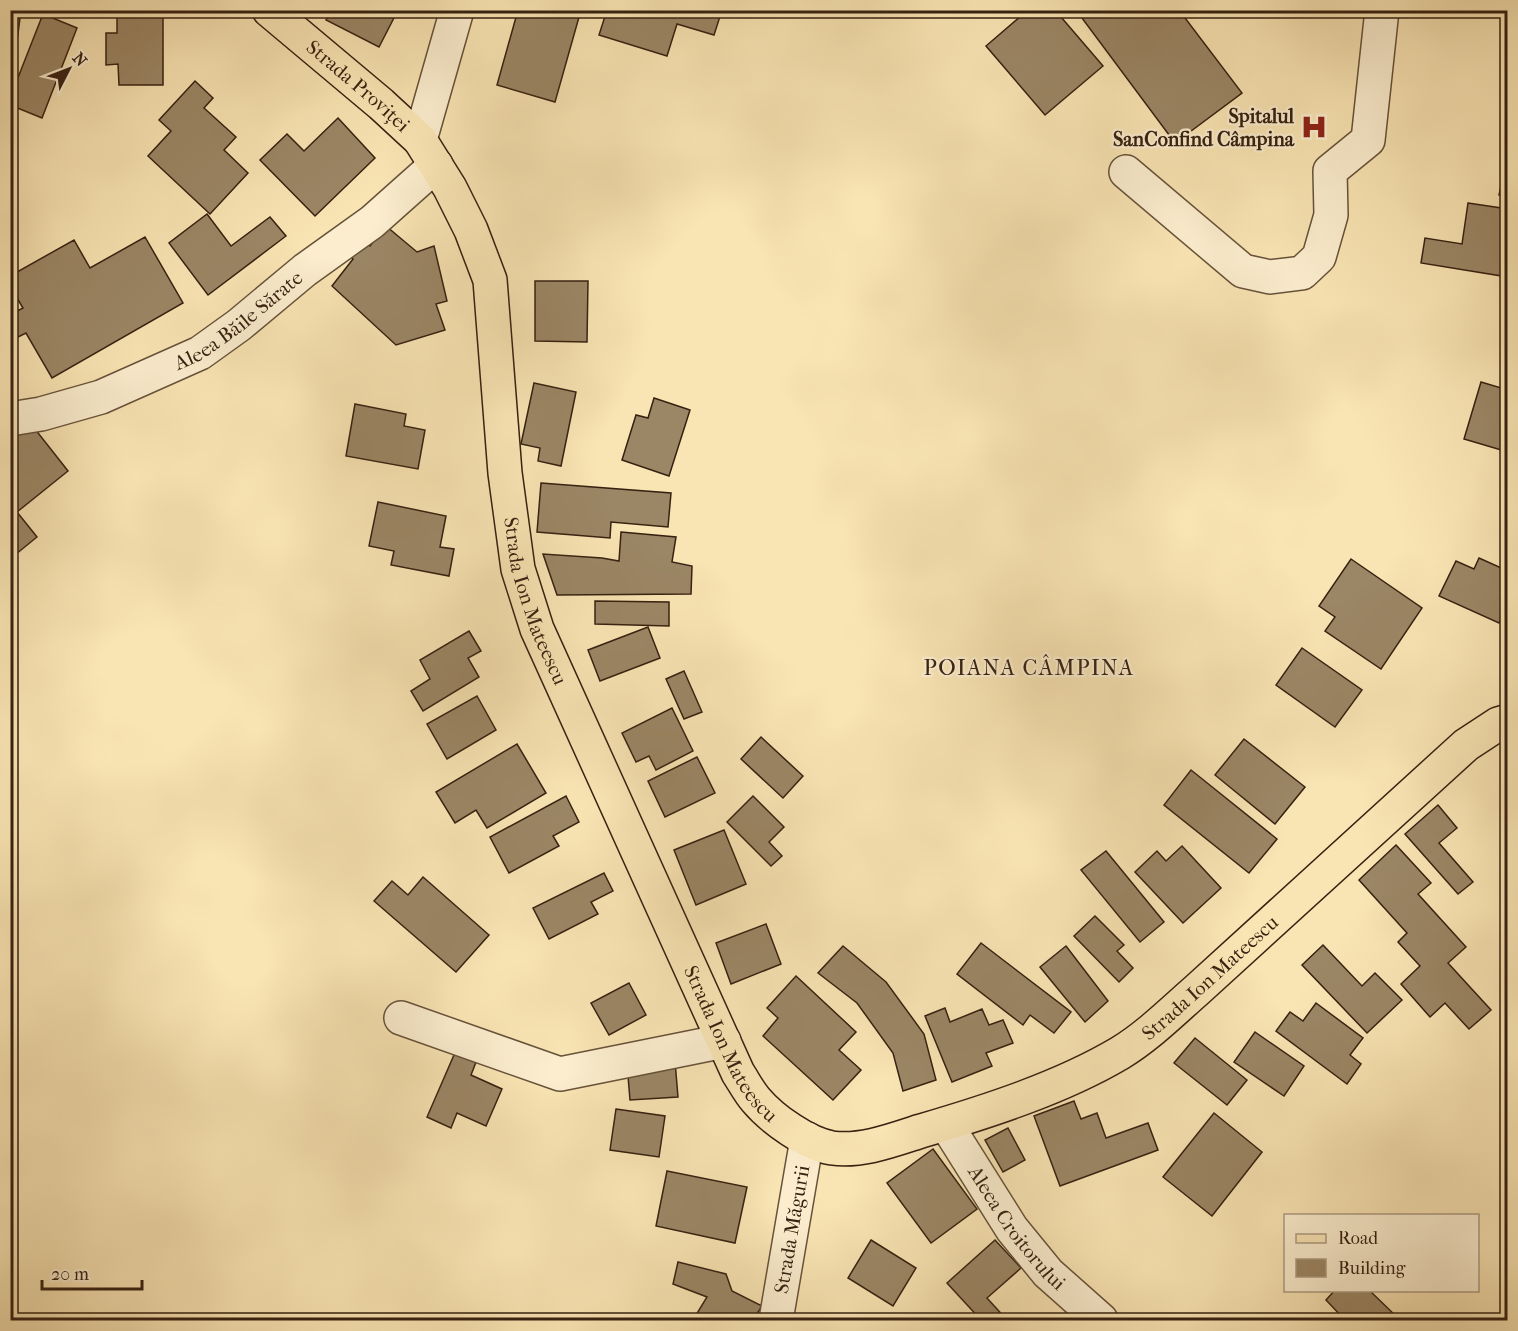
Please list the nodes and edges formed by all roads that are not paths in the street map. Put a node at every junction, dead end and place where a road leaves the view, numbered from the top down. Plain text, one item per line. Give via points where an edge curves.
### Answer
1 (269, 10) edge
2 (457, 10) edge
3 (1382, 10) edge
4 (428, 153) junction
5 (1126, 172) dead end
6 (10, 420) edge
7 (1508, 721) edge
8 (401, 1018) dead end
9 (724, 1041) junction
10 (946, 1124) junction
11 (807, 1139) junction
12 (776, 1320) edge
13 (1101, 1320) edge

1 - 4 main road, Strada Proviței via 381,104
2 - 4 street
3 - 5 street via 1368,140 1330,171 1331,215 1319,257 1302,273 1270,277 1243,271
4 - 6 street, Aleea Băile Sărate via 372,222 201,353 101,397
4 - 9 main road, Strada Ion Mateescu via 471,230 489,280 505,473 518,569 537,629
7 - 10 main road, Strada Ion Mateescu via 1466,745 1197,990 1122,1052 1052,1086
8 - 9 street via 560,1074
9 - 11 main road, Strada Ion Mateescu via 738,1074 755,1099 774,1118
10 - 11 main road, Strada Ion Mateescu via 859,1148 831,1148
10 - 13 street, Aleea Croitorului via 1012,1229 1048,1273
11 - 12 street, Strada Măgurii

